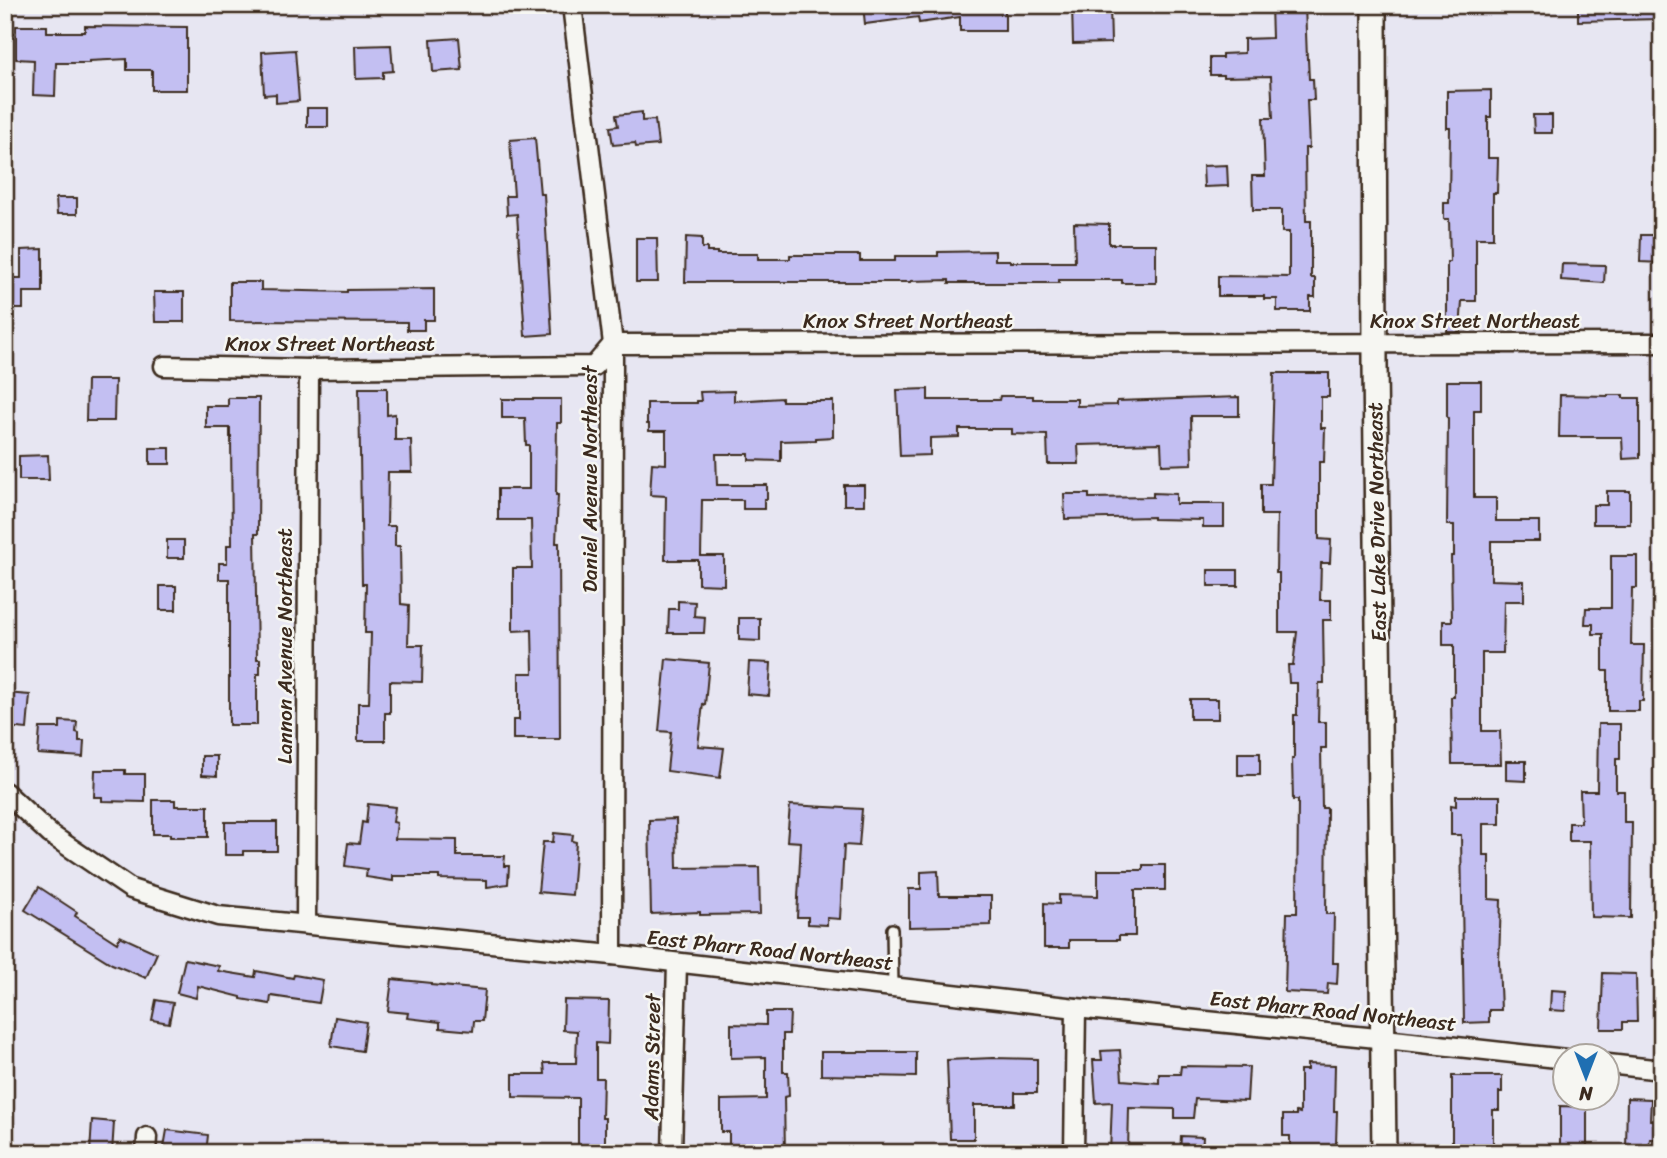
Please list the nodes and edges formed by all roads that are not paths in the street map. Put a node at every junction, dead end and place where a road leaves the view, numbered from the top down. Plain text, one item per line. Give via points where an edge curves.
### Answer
1 (572, 5) edge
2 (1374, 5) edge
3 (1662, 343) edge
4 (613, 344) junction
5 (1376, 344) junction
6 (164, 366) dead end
7 (309, 369) junction
8 (5, 792) edge
9 (306, 924) junction
10 (892, 929) dead end
11 (612, 955) junction
12 (677, 963) junction
13 (893, 987) junction
14 (1076, 1008) junction
15 (1383, 1039) junction
16 (1552, 1057) edge
17 (1622, 1066) edge
18 (1662, 1070) edge
19 (672, 1153) edge
20 (1074, 1153) edge
21 (1384, 1153) edge

1 - 4 street, Daniel Avenue Northeast
2 - 5 street, East Lake Drive Northeast
3 - 5 street, Knox Street Northeast
4 - 5 street, Knox Street Northeast
4 - 7 street, Knox Street Northeast via 594,366
4 - 11 street, Daniel Avenue Northeast
5 - 15 street, East Lake Drive Northeast
6 - 7 street, Knox Street Northeast
7 - 9 street, Lannon Avenue Northeast
8 - 9 street, East Pharr Road Northeast via 50,834 131,889 218,916
9 - 11 street, East Pharr Road Northeast
10 - 13 lane
11 - 12 street, East Pharr Road Northeast
12 - 13 street, East Pharr Road Northeast
12 - 19 street, Adams Street
13 - 14 street, East Pharr Road Northeast
14 - 15 street, East Pharr Road Northeast
14 - 20 street
15 - 16 street, East Pharr Road Northeast
15 - 21 street, East Lake Drive Northeast
17 - 18 street

